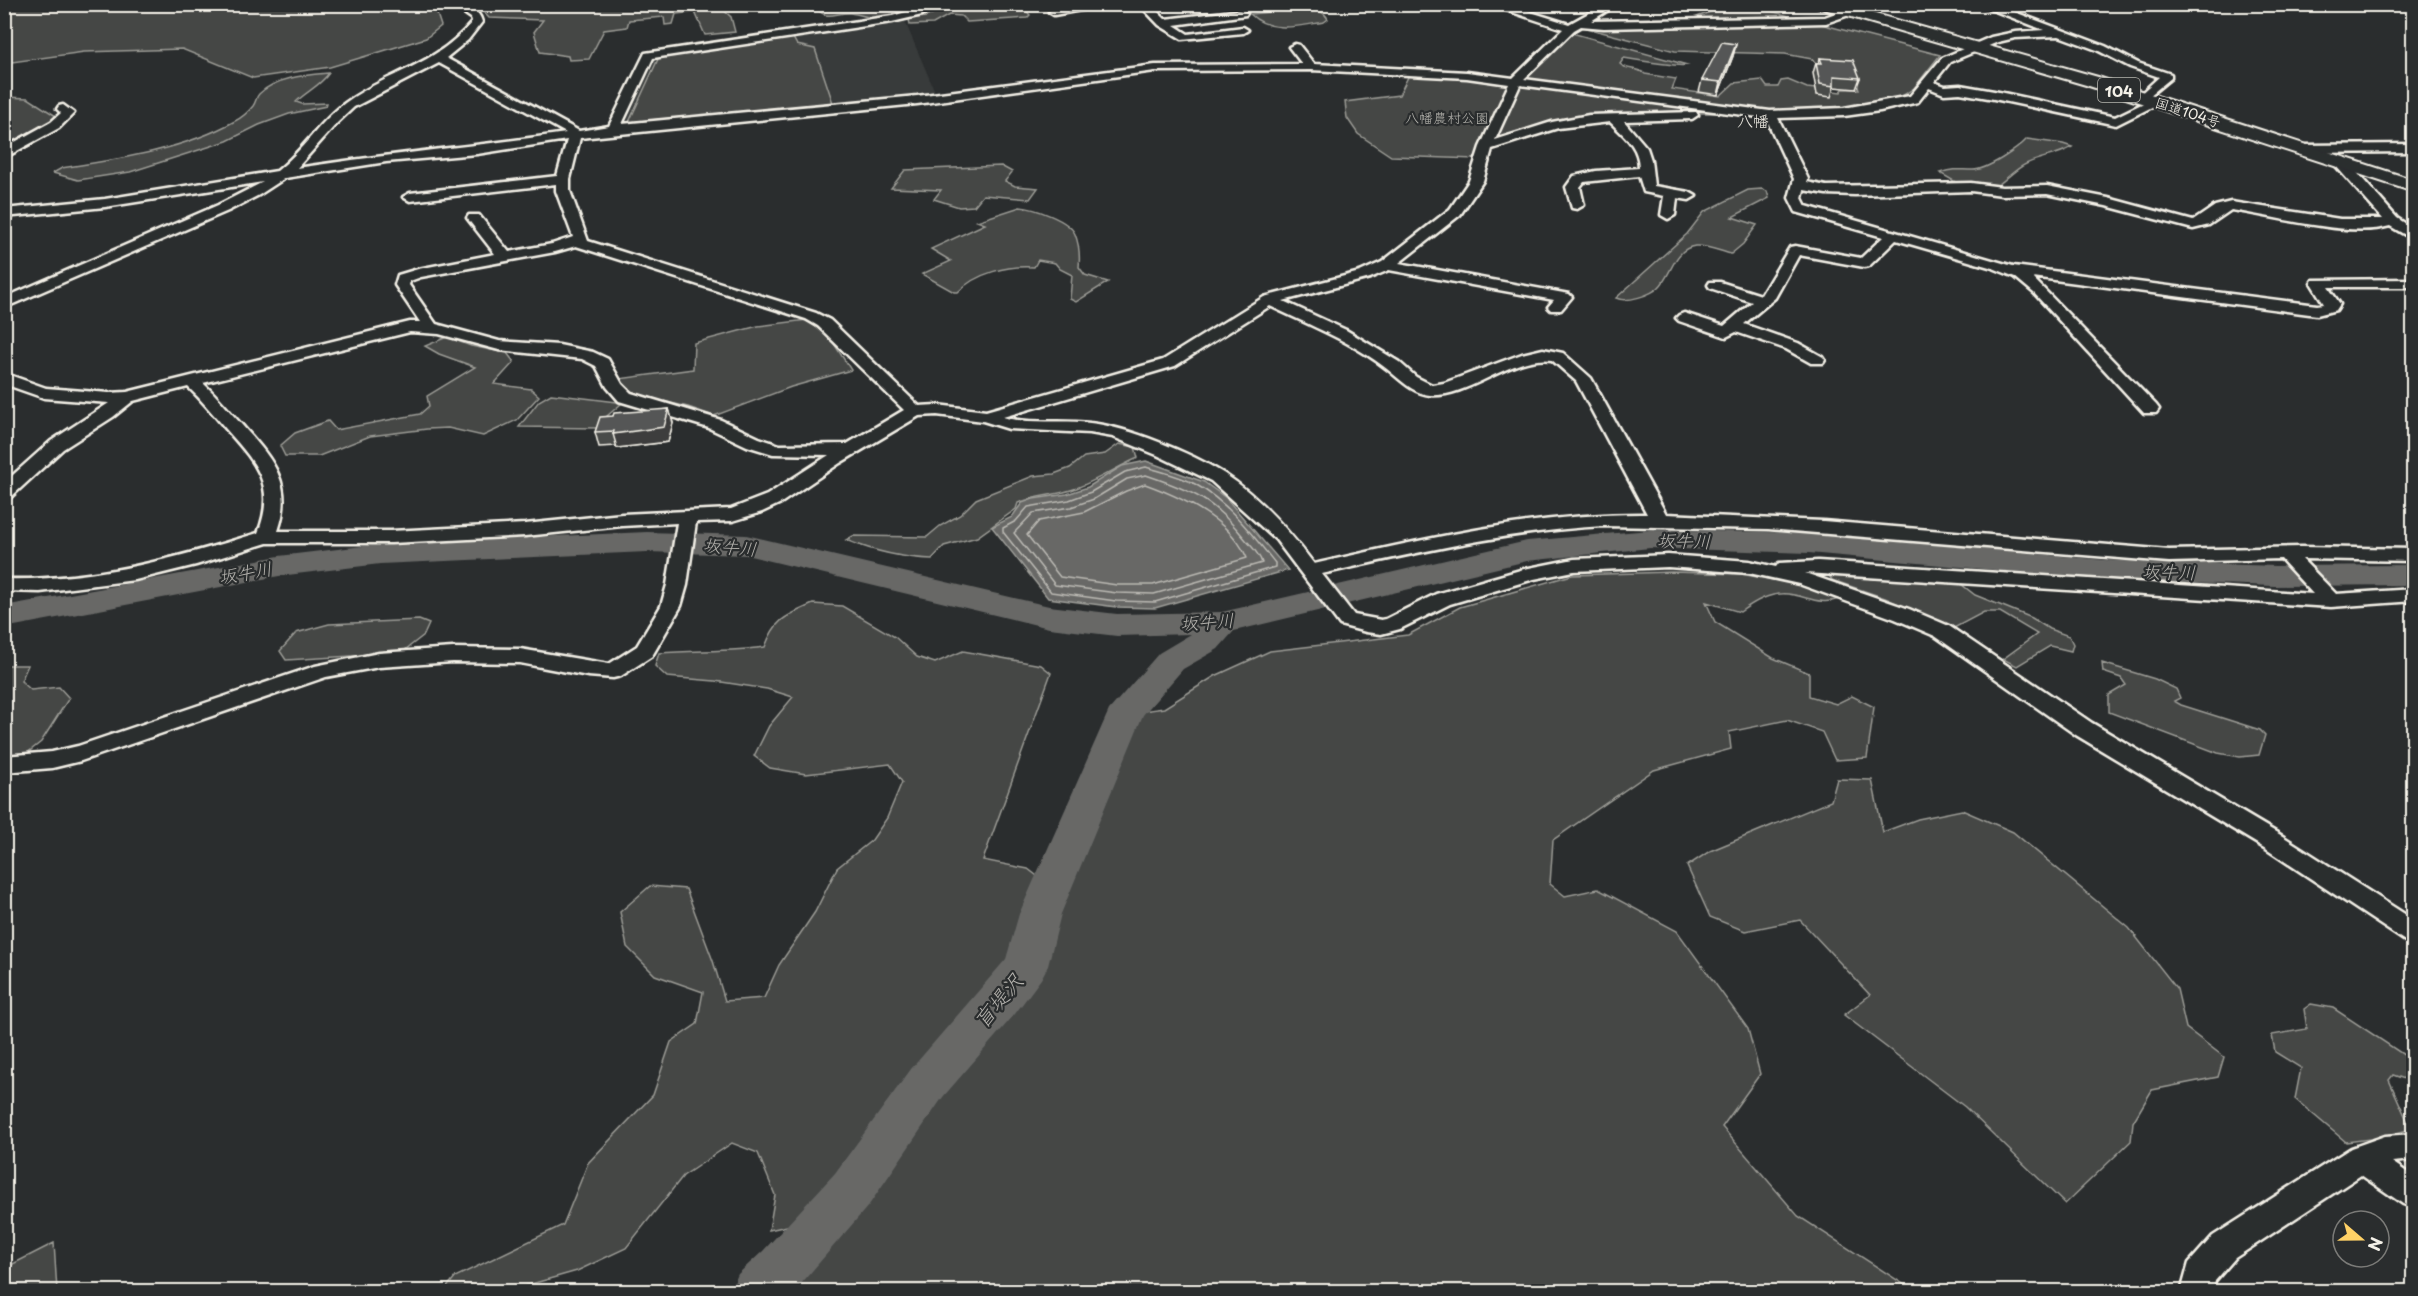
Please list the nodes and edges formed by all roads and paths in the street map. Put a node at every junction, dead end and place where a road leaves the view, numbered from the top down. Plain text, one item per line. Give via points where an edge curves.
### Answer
1 (456, 4) edge
2 (937, 4) edge
3 (1109, 4) edge
4 (1144, 4) edge
5 (1492, 4) edge
6 (1613, 4) edge
7 (1822, 4) edge
8 (1982, 4) edge
9 (1054, 12) dead end
10 (1848, 12) junction
11 (1242, 13) dead end
12 (1163, 23) junction
13 (1576, 26) junction
14 (1243, 30) dead end
15 (2060, 33) junction
16 (1295, 47) dead end
17 (1978, 48) junction
18 (1205, 58) dead end
19 (440, 59) junction
20 (1534, 63) junction
21 (1311, 67) junction
22 (1215, 68) junction
23 (1467, 75) junction
24 (1516, 81) junction
25 (1927, 83) junction
26 (2150, 99) junction
27 (63, 109) dead end
28 (1770, 115) junction
29 (1612, 117) junction
30 (614, 129) junction
31 (575, 134) junction
32 (1486, 147) junction
33 (2414, 148) edge
34 (2302, 149) junction
35 (4, 154) edge
36 (2340, 162) junction
37 (1643, 172) junction
38 (284, 173) junction
39 (563, 179) junction
40 (1605, 185) dead end
41 (1800, 185) junction
42 (1647, 186) junction
43 (2414, 186) edge
44 (466, 190) junction
45 (1671, 193) junction
46 (1689, 196) dead end
47 (410, 197) dead end
48 (1577, 205) dead end
49 (4, 213) edge
50 (1668, 215) dead end
51 (2392, 221) junction
52 (1893, 234) junction
53 (2414, 236) edge
54 (579, 240) junction
55 (505, 257) junction
56 (1388, 265) junction
57 (2012, 270) junction
58 (2414, 283) edge
59 (1715, 285) dead end
60 (1269, 300) junction
61 (1764, 301) junction
62 (4, 304) edge
63 (1556, 307) dead end
64 (1684, 318) dead end
65 (426, 326) junction
66 (1734, 326) junction
67 (1816, 360) dead end
68 (4, 378) edge
69 (189, 380) junction
70 (127, 397) junction
71 (2150, 409) dead end
72 (915, 411) junction
73 (987, 416) junction
74 (851, 449) junction
75 (4, 493) edge
76 (688, 516) junction
77 (1659, 519) junction
78 (266, 537) junction
79 (2414, 555) edge
80 (2290, 557) junction
81 (1749, 567) junction
82 (1315, 577) junction
83 (4, 585) edge
84 (2326, 595) junction
85 (2414, 595) edge
86 (4, 764) edge
87 (2414, 934) edge
88 (2414, 1147) edge
89 (2361, 1158) junction
90 (2414, 1194) edge
91 (2197, 1292) edge

1 - 19 street via 476,17 477,22
2 - 30 street via 892,19 649,55
3 - 9 street
4 - 12 street
5 - 13 street
6 - 13 street
7 - 10 highway, 国道104号 / 104
8 - 15 street
10 - 13 street via 1826,20
10 - 17 highway, 国道104号 / 104
11 - 12 street
12 - 14 street via 1194,41
13 - 20 street
15 - 17 street via 2015,35
15 - 26 street via 2167,76
16 - 21 street
17 - 25 street via 1946,60
17 - 26 highway, 国道104号 / 104
18 - 22 street
19 - 31 street via 538,110
19 - 38 street via 375,90 340,112
20 - 23 street
20 - 24 street
21 - 22 street
21 - 23 street
22 - 30 street via 1155,68 916,100
23 - 24 street
24 - 28 street
24 - 32 street
25 - 26 street via 1944,90 1994,95 2116,121
25 - 28 street via 1914,99 1880,107
26 - 34 highway, 国道104号 / 104
27 - 35 street via 68,113 55,125
28 - 29 street
28 - 41 street via 1785,137
29 - 32 street via 1556,126
29 - 37 street via 1640,147 1645,157
30 - 31 street
31 - 38 street
31 - 39 street
32 - 56 street via 1476,181 1455,212
33 - 34 street
34 - 36 highway, 国道104号 / 104
36 - 43 highway, 国道104号 / 104
36 - 51 street
37 - 42 street
37 - 48 street via 1579,179 1573,187
38 - 49 street via 105,203
38 - 62 street via 219,210
39 - 44 street
39 - 54 street
40 - 42 street
41 - 51 street via 1855,191 1960,187 2047,190 2193,225 2202,224 2219,208 2231,206 2358,224
41 - 52 street via 1794,199 1801,209
42 - 45 street
44 - 47 street
44 - 55 street via 468,217
45 - 46 street
45 - 50 street
51 - 53 street
52 - 57 street
52 - 61 street via 1864,263 1795,250
54 - 55 street
54 - 72 street via 588,248 811,316 824,323
55 - 65 street via 403,278 402,285 428,323
56 - 60 street via 1346,281
56 - 63 street via 1564,297
57 - 58 street via 2317,310 2332,304 2318,283
57 - 71 street via 2040,290
59 - 61 street
60 - 73 street via 1169,363
60 - 77 street via 1340,333 1393,365 1410,381 1430,390 1447,388 1528,357 1557,356 1583,378
61 - 66 street
64 - 66 street via 1726,332
65 - 69 street
65 - 74 street via 486,343 597,358 625,396 715,424 766,447 790,451
66 - 67 street via 1792,346
68 - 70 street via 50,394
69 - 70 street
69 - 78 street via 264,461 270,473 273,508
70 - 75 street via 57,445
72 - 73 street
72 - 74 street
73 - 82 street via 1009,424 1104,430 1128,436 1217,477 1283,536
74 - 76 street via 755,508 732,514
76 - 78 street via 391,537
76 - 86 street via 671,606 645,651 613,671 520,656 379,660 323,671 81,753
77 - 80 street via 1921,534 2043,548 2155,555
77 - 82 street via 1569,523 1491,533
78 - 83 street via 135,574 40,586
79 - 80 street
80 - 84 street
81 - 82 street via 1668,561 1574,565 1531,573 1443,599 1382,627 1347,620
81 - 84 street via 1818,567 2226,596
81 - 87 street via 1804,579 1942,631 2084,729 2275,843
84 - 85 street
88 - 89 street via 2385,1149
89 - 90 street
89 - 91 street via 2224,1247 2200,1274

